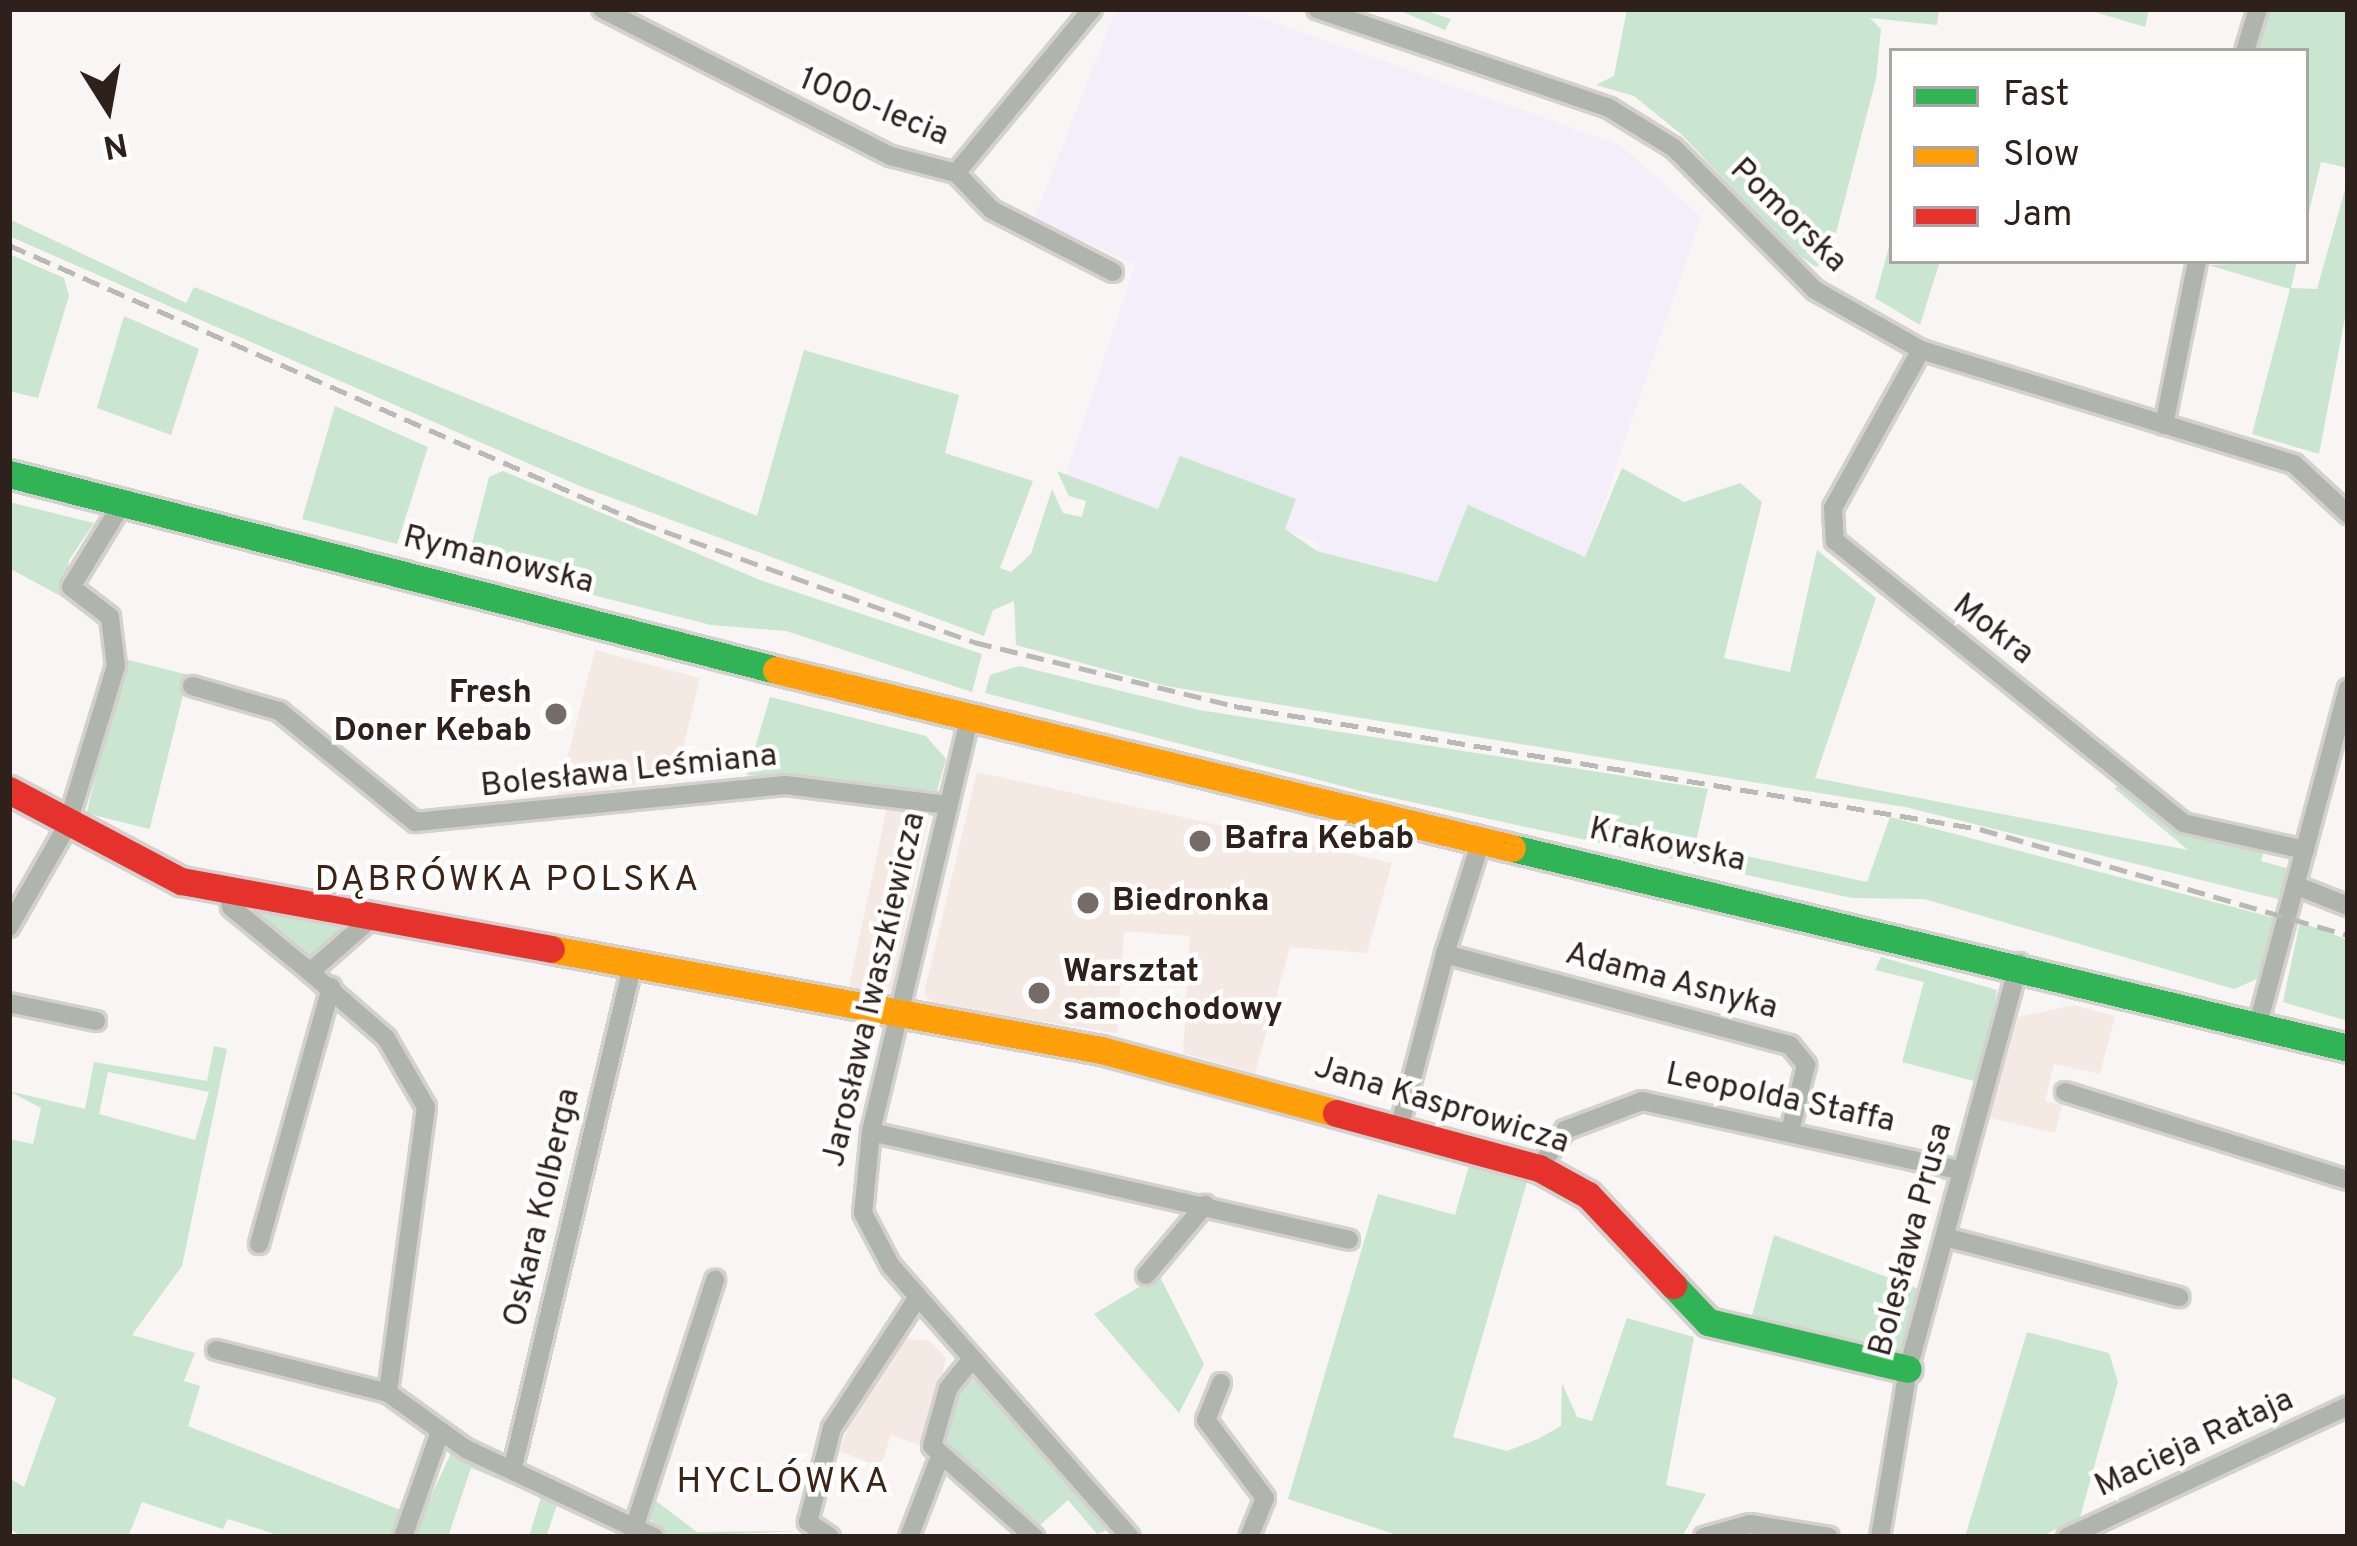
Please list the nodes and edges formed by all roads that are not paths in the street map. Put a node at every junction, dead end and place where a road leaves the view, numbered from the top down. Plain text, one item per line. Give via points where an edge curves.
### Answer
1 (602, 9) edge
2 (1092, 9) edge
3 (1317, 9) edge
4 (2258, 9) edge
5 (1387, 18) edge
6 (2247, 48) edge
7 (956, 173) junction
8 (2196, 264) edge
9 (1113, 272) dead end
10 (1921, 350) junction
11 (2164, 425) junction
12 (9, 474) edge
13 (124, 502) junction
14 (2348, 514) edge
15 (192, 686) dead end
16 (2348, 689) edge
17 (969, 719) junction
18 (9, 790) edge
19 (949, 805) junction
20 (67, 826) junction
21 (1480, 844) junction
22 (2306, 850) junction
23 (2297, 886) junction
24 (228, 890) junction
25 (2348, 906) edge
26 (376, 914) junction
27 (9, 927) edge
28 (1445, 955) junction
29 (2019, 963) junction
30 (633, 964) junction
31 (310, 972) junction
32 (331, 987) junction
33 (9, 1003) edge
34 (898, 1017) junction
35 (96, 1021) dead end
36 (2258, 1024) junction
37 (2348, 1048) edge
38 (2066, 1092) dead end
39 (1399, 1128) junction
40 (1790, 1131) junction
41 (871, 1132) junction
42 (1539, 1168) junction
43 (1962, 1171) junction
44 (2348, 1180) edge
45 (1204, 1205) junction
46 (1945, 1237) junction
47 (1349, 1240) dead end
48 (260, 1244) dead end
49 (1147, 1275) dead end
50 (715, 1280) dead end
51 (918, 1297) junction
52 (2179, 1297) dead end
53 (216, 1349) dead end
54 (973, 1359) junction
55 (1908, 1369) junction
56 (1221, 1383) dead end
57 (388, 1393) junction
58 (2348, 1406) edge
59 (440, 1432) junction
60 (938, 1462) junction
61 (513, 1467) junction
62 (636, 1522) junction
63 (403, 1537) edge
64 (655, 1537) edge
65 (830, 1537) edge
66 (909, 1537) edge
67 (1034, 1537) edge
68 (1130, 1537) edge
69 (1250, 1537) edge
70 (1704, 1537) edge
71 (1829, 1537) edge
72 (1880, 1537) edge
73 (2067, 1537) edge

1 - 7 street, 1000-lecia via 880,150
2 - 7 street
3 - 5 street, Pomorska
4 - 6 street
5 - 10 street, Pomorska via 1628,119 1674,148 1815,290
7 - 9 street, 1000-lecia via 992,211
8 - 11 street
10 - 11 street, Pomorska
10 - 22 street, Mokra via 1833,508 1834,542 2183,823
11 - 14 street, Pomorska via 2294,464
12 - 13 main road, Rymanowska
13 - 17 main road, Rymanowska
13 - 20 street via 71,586 110,617 118,651
15 - 19 street, Bolesława Leśmiana via 279,711 415,822 785,785
16 - 22 street
17 - 19 street, Jarosława Iwaszkiewicza
17 - 21 main road, Krakowska
18 - 20 main road, Jana Kasprowicza
19 - 34 street, Jarosława Iwaszkiewicza
20 - 24 main road, Jana Kasprowicza via 181,881
20 - 27 street
21 - 28 street
21 - 29 main road, Krakowska
22 - 23 street
23 - 25 street
23 - 36 street
24 - 26 main road, Jana Kasprowicza
24 - 31 street via 231,907
26 - 30 main road, Jana Kasprowicza
26 - 31 street
28 - 39 street
28 - 40 street, Adama Asnyka via 1790,1045 1806,1065
29 - 36 main road, Krakowska
29 - 43 street, Bolesława Prusa
30 - 34 main road, Jana Kasprowicza
30 - 61 street, Oskara Kolberga
31 - 32 street
32 - 48 street
32 - 57 street via 386,1038 426,1107
33 - 35 street
34 - 39 main road, Jana Kasprowicza via 1102,1050
34 - 41 street, Jarosława Iwaszkiewicza
36 - 37 main road, Krakowska
38 - 44 street
39 - 42 main road, Jana Kasprowicza
40 - 42 street, Leopolda Staffa via 1630,1101 1565,1130
40 - 43 street, Leopolda Staffa
41 - 45 street
41 - 51 street, Jarosława Iwaszkiewicza via 866,1225
42 - 55 main road, Jana Kasprowicza via 1588,1195 1708,1322
43 - 46 street, Bolesława Prusa
45 - 47 street
45 - 49 street
46 - 52 street
46 - 55 street, Bolesława Prusa
50 - 62 street
51 - 54 street, Jarosława Iwaszkiewicza
51 - 65 street via 832,1427 808,1522
53 - 57 street
54 - 60 street via 936,1416
54 - 68 street, Jarosława Iwaszkiewicza
55 - 72 street, Bolesława Prusa
56 - 69 street via 1206,1420 1265,1498
57 - 59 street
58 - 73 street, Macieja Rataja
59 - 61 street
59 - 63 street
60 - 66 street
60 - 67 street via 1017,1512
61 - 62 street
62 - 64 street
70 - 71 street via 1750,1524

